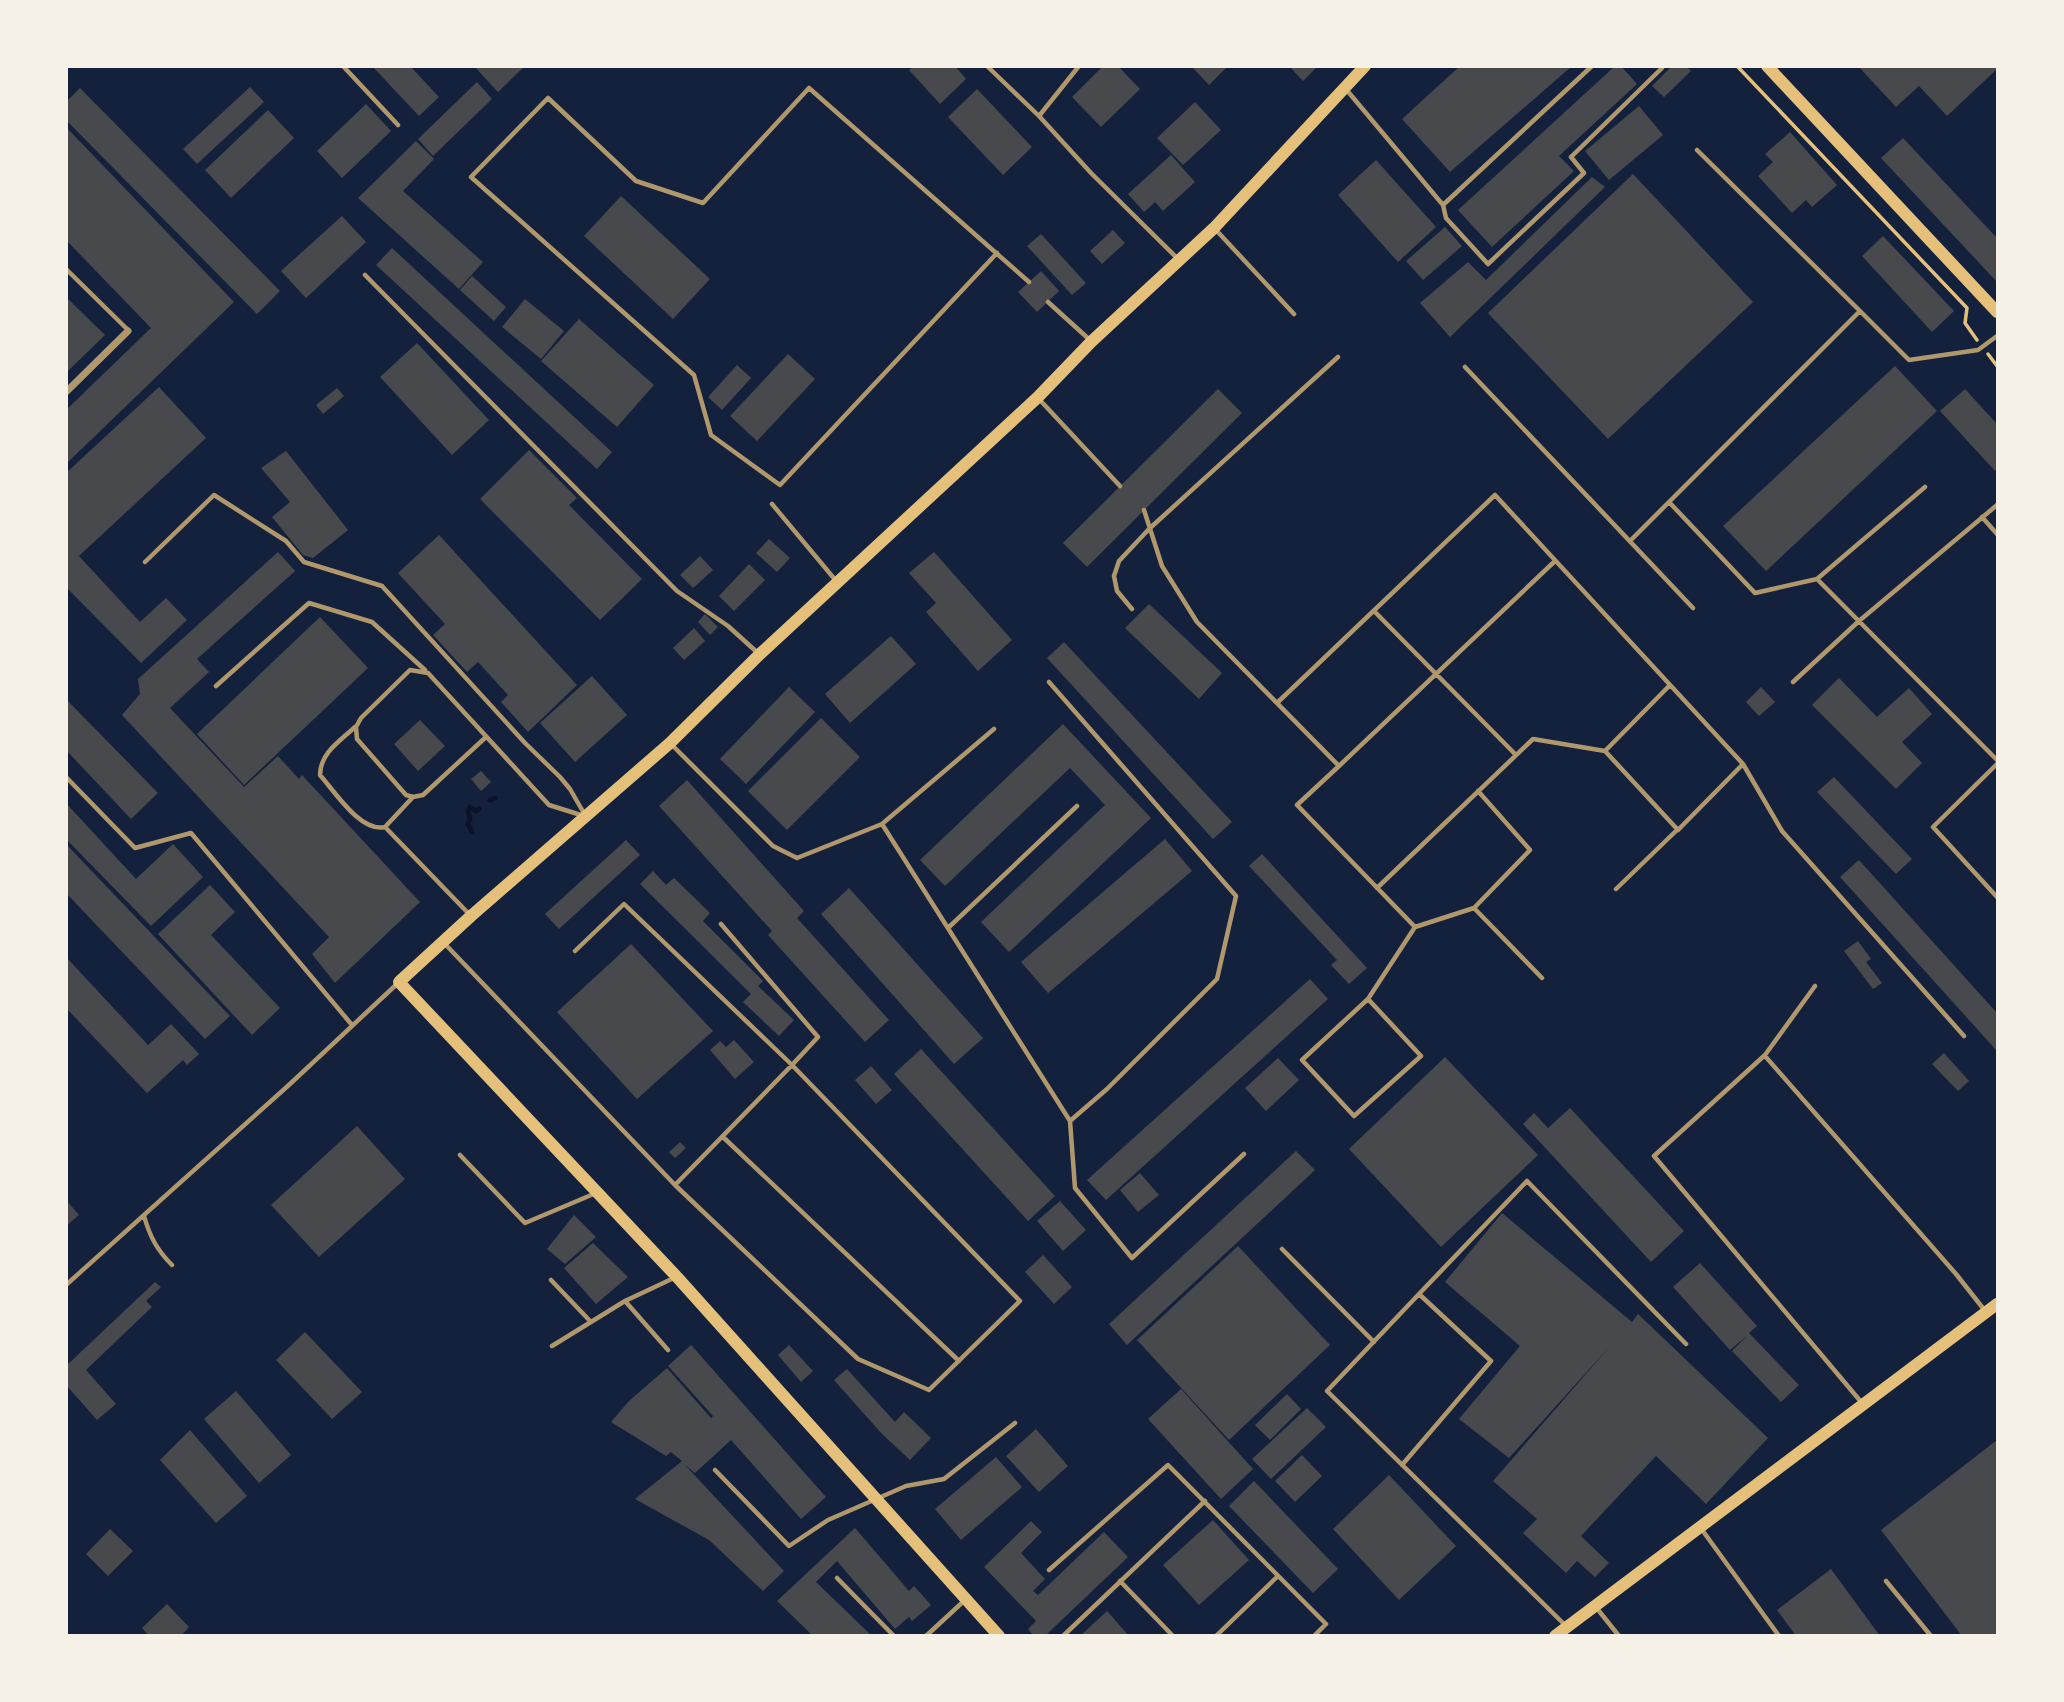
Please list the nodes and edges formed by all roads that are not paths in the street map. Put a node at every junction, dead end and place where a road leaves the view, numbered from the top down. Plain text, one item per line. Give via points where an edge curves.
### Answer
1 (343, 66) edge
2 (987, 66) edge
3 (1079, 66) edge
4 (1365, 66) edge
5 (1592, 66) edge
6 (1661, 66) edge
7 (1767, 66) edge
8 (1344, 87) junction
9 (1039, 116) junction
10 (398, 125) dead end
11 (1697, 150) dead end
12 (1443, 205) junction
13 (1214, 228) junction
14 (997, 253) junction
15 (1178, 260) junction
16 (66, 269) edge
17 (365, 275) dead end
18 (1029, 282) dead end
19 (1048, 302) dead end
20 (1860, 311) junction
21 (1997, 312) edge
22 (1294, 314) dead end
23 (128, 331) joint
24 (1997, 336) edge
25 (1091, 342) junction
26 (1338, 357) dead end
27 (1465, 367) dead end
28 (66, 392) edge
29 (1038, 397) junction
30 (1120, 486) dead end
31 (1925, 487) dead end
32 (1669, 502) junction
33 (772, 503) dead end
34 (1997, 505) edge
35 (1144, 510) dead end
36 (1982, 517) junction
37 (1149, 528) junction
38 (1997, 534) edge
39 (1631, 540) junction
40 (1555, 561) junction
41 (145, 562) dead end
42 (1817, 579) junction
43 (837, 583) junction
44 (1693, 608) dead end
45 (1132, 609) dead end
46 (1374, 611) junction
47 (1859, 621) junction
48 (760, 654) junction
49 (428, 673) junction
50 (1049, 682) dead end
51 (1793, 682) dead end
52 (1670, 685) junction
53 (216, 686) dead end
54 (1277, 703) junction
55 (356, 727) junction
56 (994, 729) dead end
57 (486, 737) junction
58 (670, 743) junction
59 (1605, 751) junction
60 (1516, 755) junction
61 (1997, 762) edge
62 (1743, 764) junction
63 (1339, 766) junction
64 (66, 776) edge
65 (1478, 791) junction
66 (413, 797) junction
67 (1077, 806) dead end
68 (585, 816) junction
69 (882, 824) junction
70 (1681, 826) junction
71 (385, 827) junction
72 (1377, 888) junction
73 (1616, 889) dead end
74 (1997, 897) edge
75 (1474, 908) junction
76 (471, 916) junction
77 (721, 924) dead end
78 (1415, 927) junction
79 (948, 928) junction
80 (443, 943) junction
81 (575, 951) dead end
82 (1542, 978) dead end
83 (399, 982) junction
84 (1815, 986) dead end
85 (1368, 999) junction
86 (352, 1025) junction
87 (1964, 1036) dead end
88 (1765, 1055) junction
89 (792, 1065) junction
90 (1069, 1121) junction
91 (723, 1137) junction
92 (1244, 1154) dead end
93 (460, 1155) dead end
94 (675, 1185) junction
95 (597, 1192) junction
96 (144, 1216) junction
97 (1282, 1249) dead end
98 (172, 1265) dead end
99 (677, 1277) junction
100 (551, 1280) dead end
101 (66, 1285) edge
102 (1419, 1294) junction
103 (625, 1301) junction
104 (1997, 1304) edge
105 (1986, 1312) junction
106 (591, 1322) junction
107 (1374, 1342) junction
108 (1686, 1345) dead end
109 (552, 1346) dead end
110 (668, 1350) dead end
111 (958, 1362) junction
112 (1863, 1403) junction
113 (1015, 1423) dead end
114 (1402, 1465) junction
115 (715, 1470) dead end
116 (876, 1500) junction
117 (1205, 1501) junction
118 (1699, 1527) junction
119 (1049, 1570) dead end
120 (1278, 1576) junction
121 (836, 1578) dead end
122 (1121, 1581) junction
123 (1886, 1581) dead end
124 (966, 1599) junction
125 (1595, 1606) junction
126 (1566, 1627) junction
127 (894, 1636) edge
128 (926, 1636) edge
129 (999, 1636) edge
130 (1063, 1636) edge
131 (1173, 1636) edge
132 (1216, 1636) edge
133 (1314, 1636) edge
134 (1555, 1636) edge
135 (1619, 1636) edge
136 (1779, 1636) edge
137 (1931, 1636) edge

1 - 10 lane
2 - 9 lane
3 - 9 lane
4 - 8 main road
5 - 12 lane
6 - 12 lane via 1571,157 1584,173 1488,264 1446,218
7 - 21 main road
8 - 12 lane
8 - 13 main road
9 - 15 lane
11 - 20 lane
13 - 15 main road
13 - 22 lane
14 - 14 lane via 809,88 703,203 636,181 548,98 471,177 694,375 710,435 780,485
14 - 18 lane
15 - 25 main road
16 - 23 lane
17 - 48 lane via 677,591
19 - 25 lane
20 - 24 lane via 1909,360 1978,350
20 - 32 lane
23 - 28 street
25 - 29 main road
26 - 37 lane
27 - 39 lane
29 - 30 lane
29 - 43 main road
31 - 42 lane
32 - 39 lane
32 - 42 lane via 1755,593
33 - 43 lane
34 - 36 lane
35 - 37 lane
36 - 38 lane
36 - 47 lane
37 - 45 lane via 1119,561 1114,576 1117,591
37 - 54 lane via 1162,566 1196,622
39 - 44 lane
40 - 46 lane via 1495,495
40 - 52 lane
40 - 63 lane
41 - 68 lane via 214,495 285,541 304,562 382,586 560,777
42 - 47 lane
43 - 48 main road
46 - 54 lane
46 - 60 lane
47 - 51 lane
47 - 61 lane
48 - 58 main road
49 - 53 lane via 372,622 309,603
49 - 55 lane via 410,670
49 - 57 lane
50 - 90 lane via 1236,896 1217,979
52 - 59 lane
52 - 62 lane
54 - 63 lane
55 - 66 lane via 357,739 406,795
55 - 71 lane via 326,754 320,775 363,824
56 - 69 lane
57 - 66 lane via 423,795
57 - 68 lane via 549,805
58 - 68 main road
58 - 69 lane via 773,846 797,858
59 - 60 lane via 1533,739
59 - 70 lane via 1678,830
60 - 65 lane
61 - 74 lane via 1933,827
62 - 70 lane
62 - 87 lane via 1782,831
63 - 72 lane via 1297,805
64 - 86 lane via 135,848 191,833
65 - 72 lane
65 - 75 lane via 1530,850
66 - 71 lane
67 - 79 lane
68 - 76 main road
69 - 79 lane
70 - 73 lane
71 - 76 lane
72 - 78 lane
75 - 78 lane
75 - 82 lane
76 - 80 main road
77 - 89 lane via 818,1037
78 - 85 lane
79 - 90 lane
80 - 83 main road
80 - 94 lane
81 - 89 lane via 624,904
83 - 86 lane
83 - 95 main road
84 - 88 lane
85 - 85 lane via 1302,1060 1354,1116 1421,1056
86 - 96 lane
88 - 105 lane
88 - 112 lane via 1654,1156
89 - 91 lane
89 - 111 lane via 1020,1301
90 - 92 lane via 1075,1188 1132,1258
91 - 94 lane
91 - 111 lane
93 - 95 lane via 525,1223
94 - 111 lane via 858,1359 929,1390
95 - 99 main road
96 - 98 lane via 158,1251
96 - 101 lane
97 - 107 lane
99 - 103 lane
99 - 116 main road
100 - 106 lane
102 - 107 lane
102 - 108 lane via 1527,1181
102 - 114 lane via 1491,1361
103 - 106 lane
103 - 110 lane
104 - 105 main road
105 - 112 main road
106 - 109 lane
107 - 114 lane via 1327,1391
112 - 118 main road
113 - 116 lane via 944,1479 906,1486
114 - 126 lane
115 - 116 lane via 789,1546 828,1520
116 - 124 main road
117 - 119 lane via 1168,1465
117 - 120 lane
117 - 122 lane
118 - 125 main road
118 - 136 lane
120 - 132 lane
120 - 133 lane via 1326,1624
121 - 127 lane
122 - 130 lane
122 - 131 lane
123 - 137 lane
124 - 128 lane
124 - 129 main road
125 - 126 main road
125 - 135 lane
126 - 134 main road

